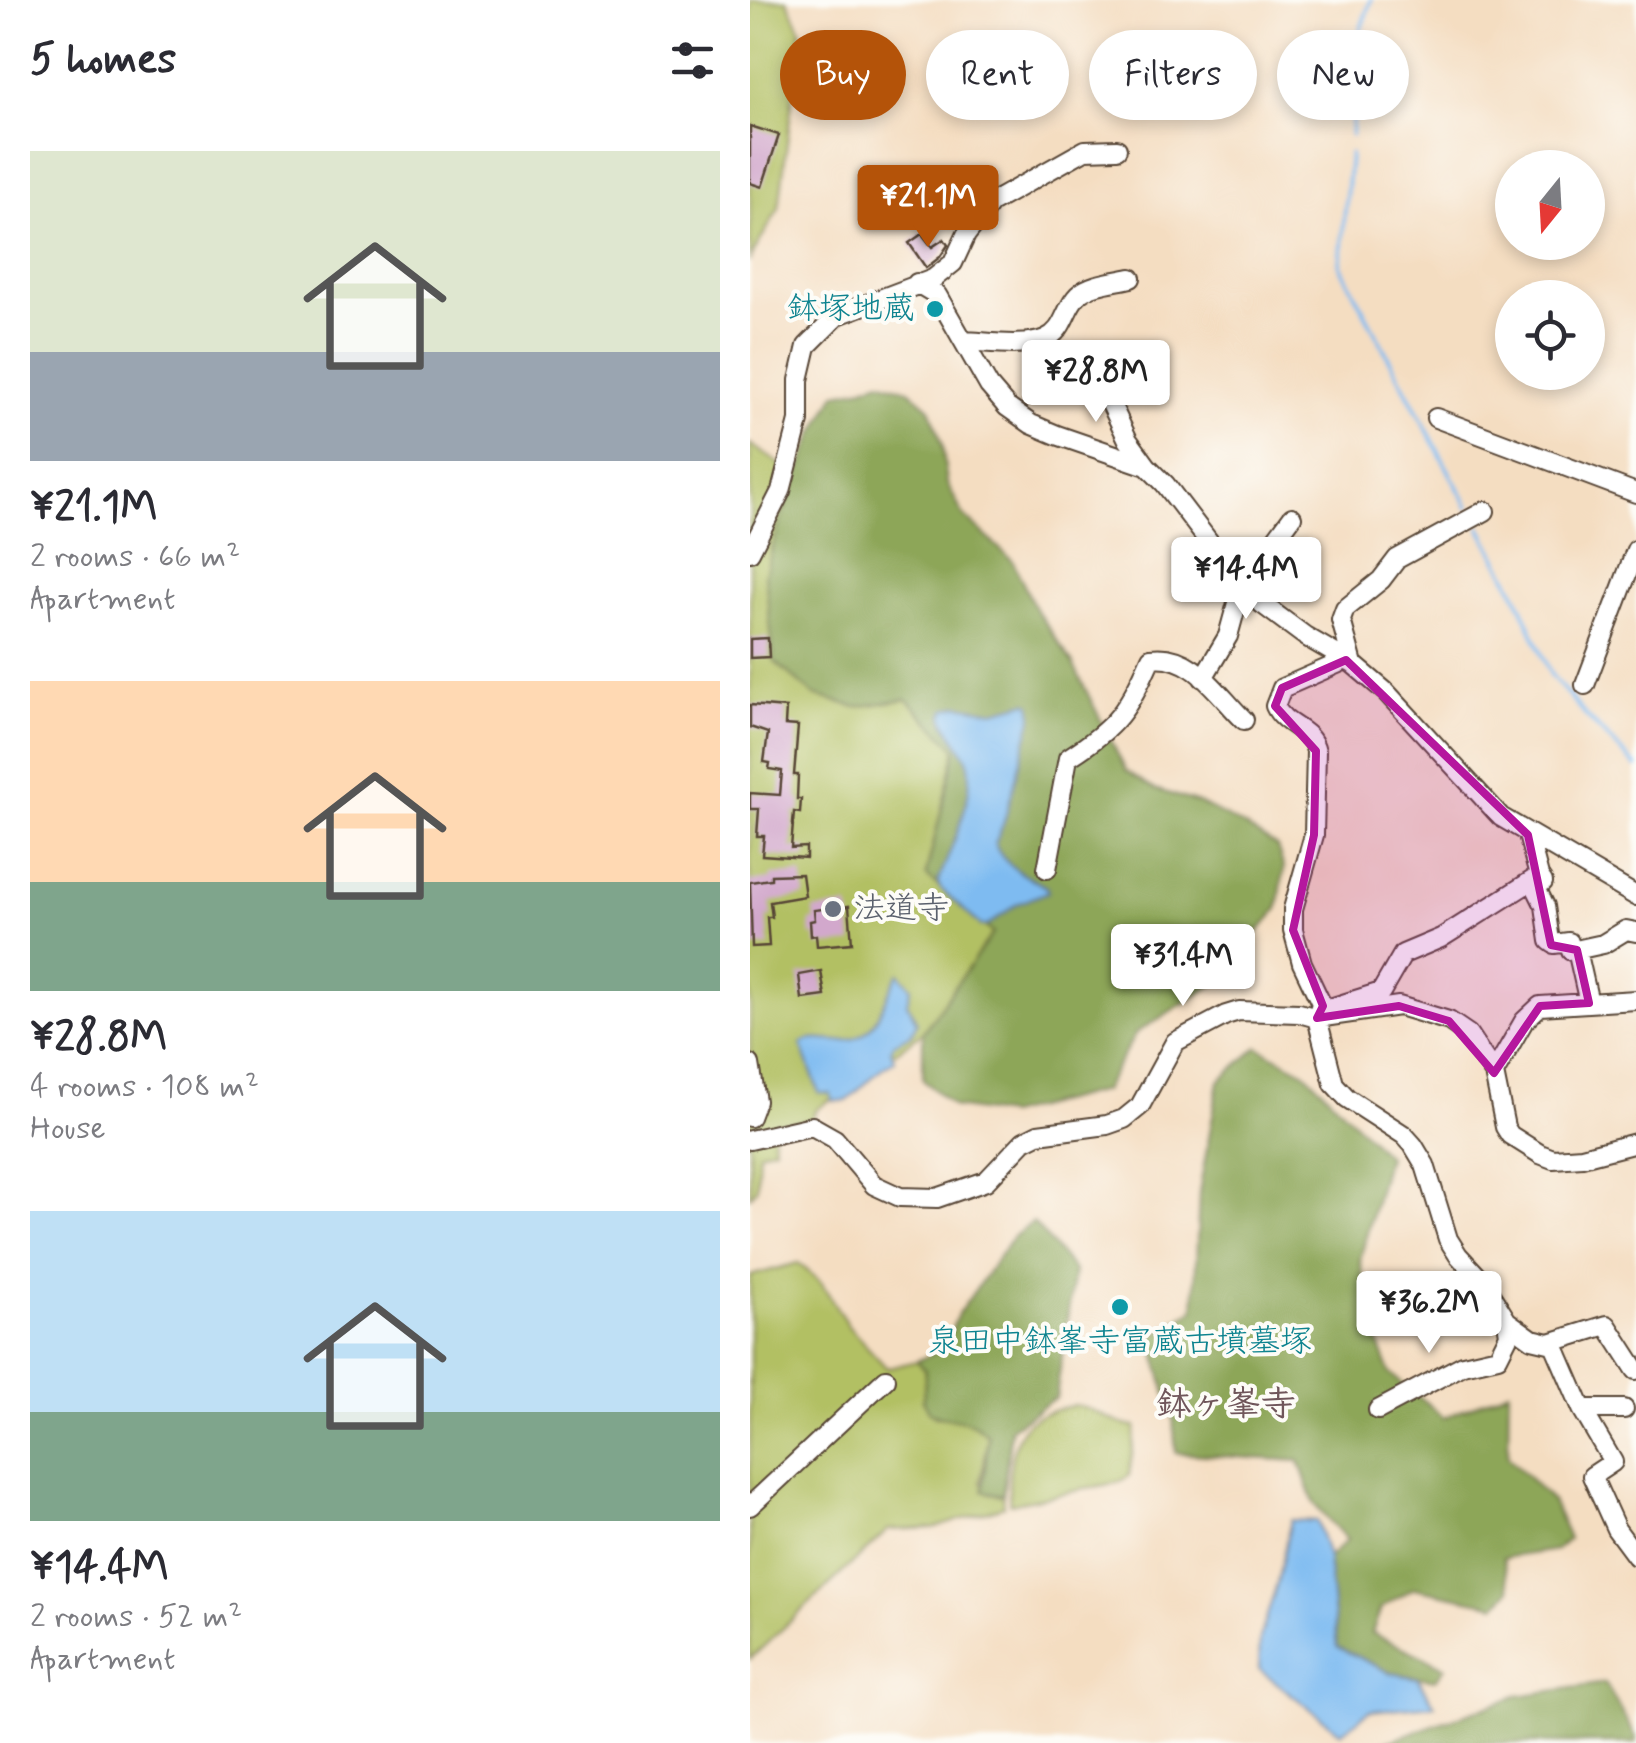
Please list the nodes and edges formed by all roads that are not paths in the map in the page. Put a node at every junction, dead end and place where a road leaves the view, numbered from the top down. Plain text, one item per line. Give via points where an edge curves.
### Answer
1 (1117, 148) dead end
2 (1131, 278) dead end
3 (917, 283) junction
4 (965, 341) junction
5 (1030, 342) junction
6 (1056, 367) junction
7 (1100, 368) dead end
8 (1436, 418) dead end
9 (1147, 466) junction
10 (1636, 493) edge
11 (1485, 511) dead end
12 (1292, 517) dead end
13 (1636, 550) edge
14 (750, 552) edge
15 (1242, 585) junction
16 (1350, 662) junction
17 (1203, 678) junction
18 (1585, 685) dead end
19 (1244, 720) dead end
20 (1528, 835) junction
21 (1047, 869) dead end
22 (1539, 876) junction
23 (1636, 896) edge
24 (1636, 932) edge
25 (1577, 950) junction
26 (1636, 1000) edge
27 (1589, 1003) junction
28 (1318, 1015) junction
29 (750, 1064) edge
30 (1494, 1073) junction
31 (750, 1117) edge
32 (750, 1140) edge
33 (1636, 1143) edge
34 (1506, 1320) junction
35 (1553, 1342) junction
36 (1636, 1370) edge
37 (886, 1379) dead end
38 (1624, 1408) dead end
39 (1582, 1409) junction
40 (1378, 1410) dead end
41 (750, 1506) edge
42 (1636, 1526) edge
43 (1616, 1529) junction
44 (1636, 1556) edge

1 - 3 street via 1085,150 991,203 953,263
2 - 5 street via 1091,287 1076,297 1050,338
3 - 4 street via 937,295
3 - 14 street via 838,314 807,346 800,421 781,490
4 - 5 street
4 - 9 street via 989,386 1031,424
5 - 6 street
6 - 7 street
6 - 9 street via 1103,387
8 - 10 street
9 - 15 street
11 - 16 street via 1397,559 1346,609 1341,620
12 - 15 street
13 - 18 street
15 - 16 street
15 - 17 street via 1228,636
16 - 20 street via 1501,817
16 - 28 street via 1282,688 1275,706 1307,732 1316,752 1314,835 1293,930 1321,1004
17 - 19 street
17 - 21 street via 1176,659 1151,658 1117,722 1068,758
20 - 22 street
20 - 23 street
22 - 25 street via 1550,940
22 - 28 street via 1441,938 1403,954 1381,992
24 - 25 street
25 - 27 street
26 - 27 street
27 - 30 street via 1540,1006
28 - 30 street via 1418,1009 1468,1034
28 - 32 street via 1239,1011 1184,1034 1140,1106 1124,1119 1038,1134 986,1181 937,1198 900,1197 874,1185 835,1140 812,1126
28 - 34 street via 1334,1084 1414,1145 1448,1239
29 - 31 street via 756,1101
30 - 33 street via 1510,1136 1540,1154 1582,1157
34 - 35 street via 1532,1339
34 - 40 street via 1510,1336 1498,1357 1462,1365
35 - 36 street via 1607,1325
35 - 39 street
37 - 41 street
38 - 39 street
39 - 43 street via 1613,1462 1592,1476
42 - 43 street
43 - 44 street

